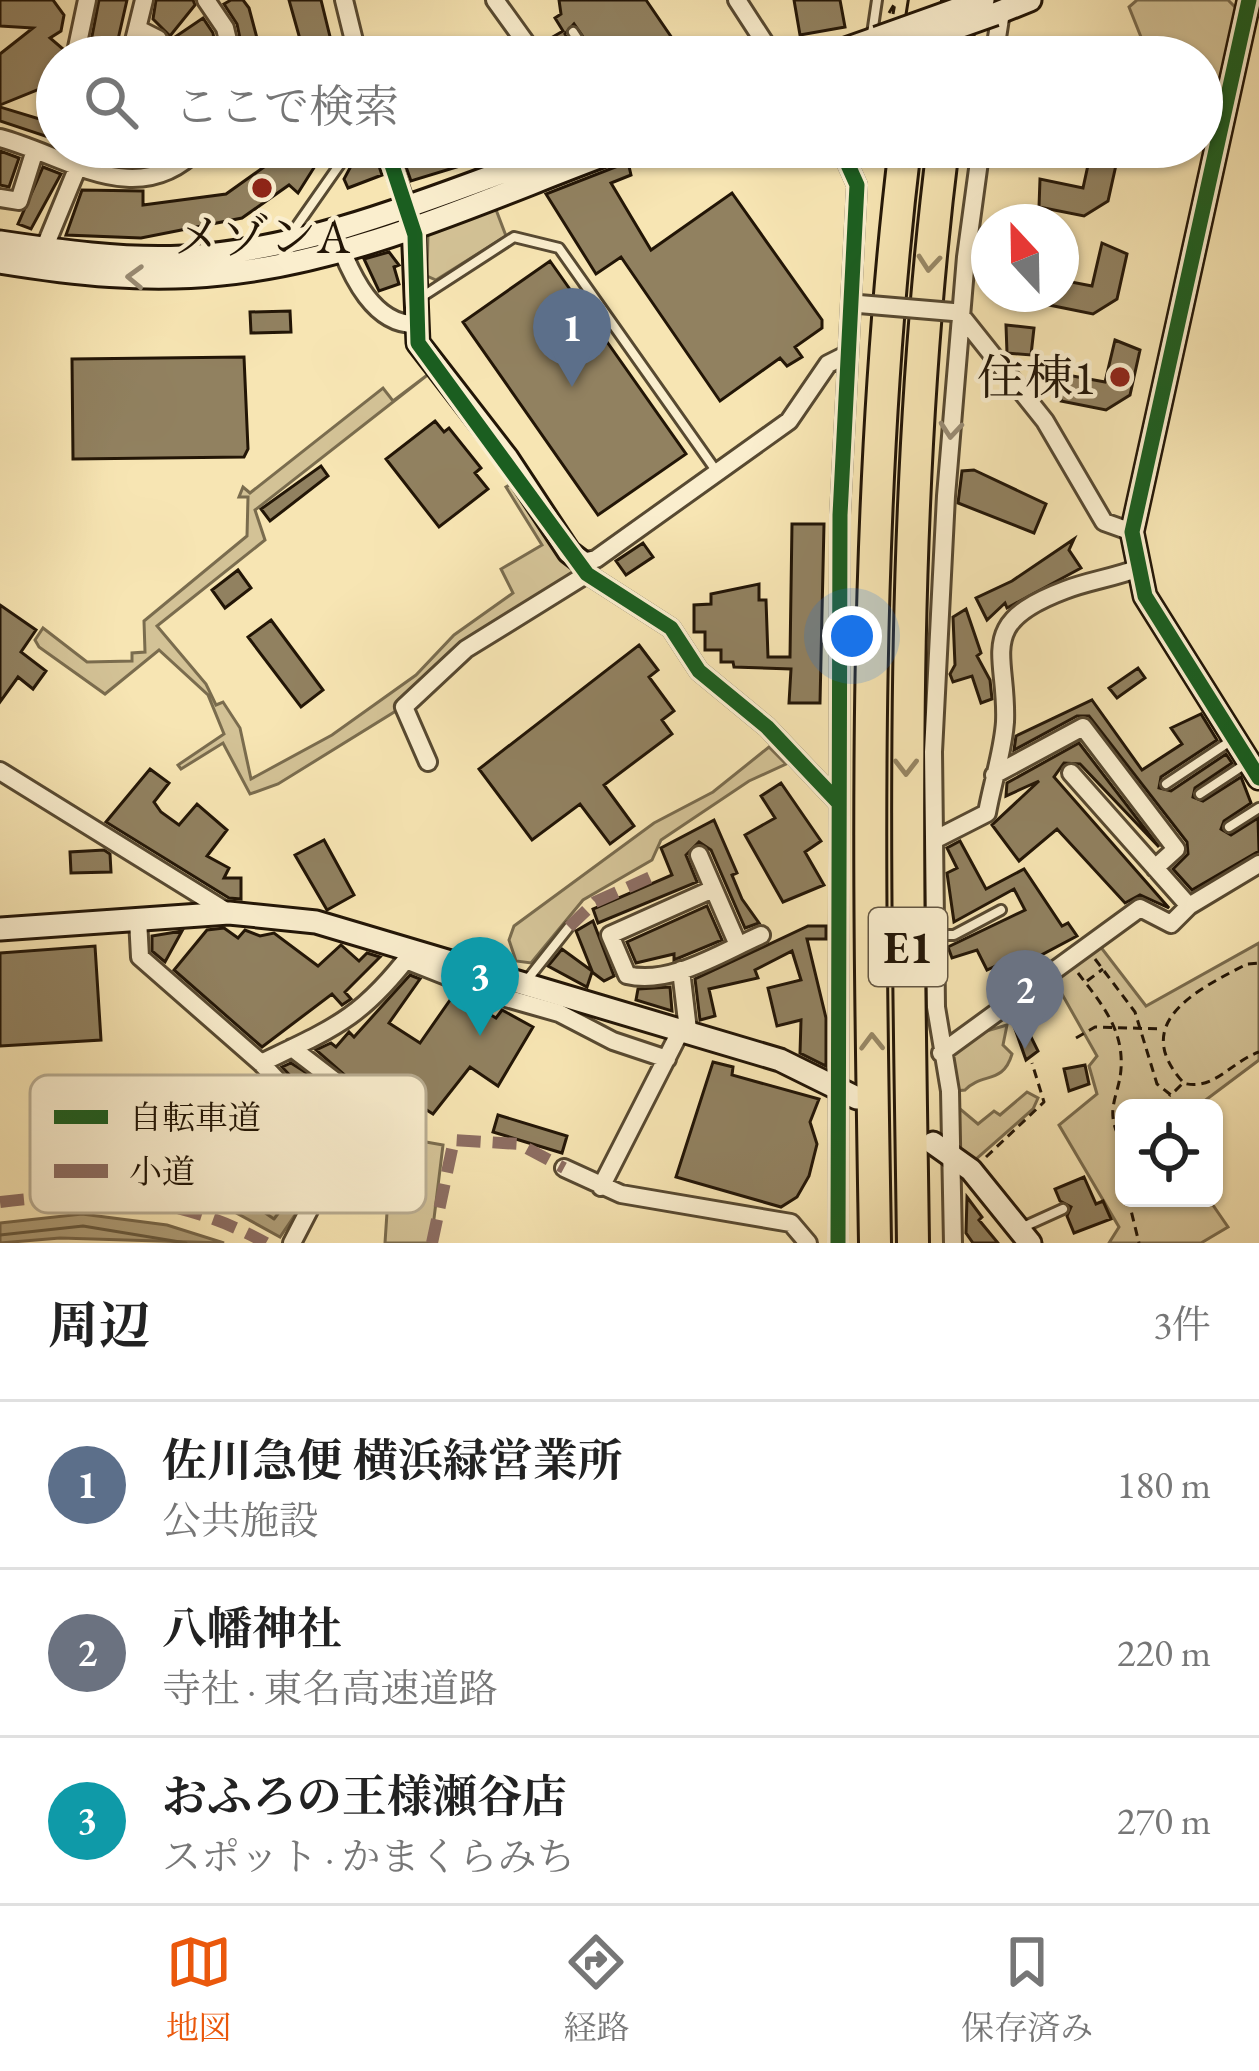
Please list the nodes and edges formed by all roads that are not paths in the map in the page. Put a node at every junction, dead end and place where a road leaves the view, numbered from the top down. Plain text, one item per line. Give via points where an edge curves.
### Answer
1 (86, 0) edge
2 (144, 0) edge
3 (206, 0) edge
4 (344, 0) edge
5 (495, 0) edge
6 (737, 0) edge
7 (877, 0) edge
8 (925, 0) edge
9 (963, 0) edge
10 (1030, 0) edge
11 (1249, 0) edge
12 (993, 8) edge
13 (138, 29) junction
14 (573, 32) dead end
15 (79, 36) edge
16 (136, 36) edge
17 (152, 36) edge
18 (227, 36) edge
19 (353, 36) edge
20 (521, 36) edge
21 (576, 36) edge
22 (760, 36) edge
23 (880, 36) edge
24 (888, 36) edge
25 (919, 36) edge
26 (957, 36) edge
27 (1223, 118) edge
28 (0, 138) edge
29 (35, 150) joint
30 (168, 168) edge
31 (337, 168) edge
32 (393, 168) edge
33 (521, 168) edge
34 (559, 168) edge
35 (849, 168) edge
36 (903, 168) edge
37 (941, 168) edge
38 (978, 168) edge
39 (1212, 168) edge
40 (76, 169) joint
41 (0, 198) edge
42 (409, 215) junction
43 (338, 240) junction
44 (0, 242) edge
45 (285, 243) junction
46 (44, 249) junction
47 (0, 262) edge
48 (854, 303) junction
49 (957, 312) junction
50 (414, 313) junction
51 (845, 355) junction
52 (717, 472) junction
53 (1132, 532) junction
54 (585, 568) junction
55 (1136, 569) junction
56 (1234, 739) junction
57 (428, 762) dead end
58 (0, 770) edge
59 (1254, 770) edge
60 (1071, 772) dead end
61 (994, 775) junction
62 (1166, 784) dead end
63 (1200, 794) dead end
64 (838, 802) junction
65 (1259, 808) edge
66 (1228, 827) dead end
67 (935, 839) junction
68 (699, 855) dead end
69 (1259, 865) edge
70 (1155, 868) junction
71 (713, 889) junction
72 (1189, 906) junction
73 (1001, 910) dead end
74 (229, 914) junction
75 (138, 919) junction
76 (569, 927) dead end
77 (0, 929) edge
78 (761, 935) dead end
79 (936, 935) junction
80 (738, 945) junction
81 (410, 955) junction
82 (681, 970) junction
83 (526, 981) junction
84 (685, 1029) junction
85 (292, 1048) junction
86 (941, 1053) junction
87 (667, 1059) junction
88 (261, 1063) junction
89 (272, 1075) edge
90 (327, 1075) edge
91 (848, 1093) junction
92 (942, 1148) junction
93 (564, 1168) dead end
94 (601, 1187) junction
95 (1063, 1209) dead end
96 (308, 1213) edge
97 (1025, 1236) edge
98 (292, 1243) edge
99 (808, 1243) edge
100 (838, 1243) edge
101 (875, 1243) edge
102 (913, 1243) edge
103 (952, 1243) edge

1 - 15 street
2 - 13 street
3 - 18 street
4 - 19 street
5 - 20 street
6 - 22 street
7 - 23 lane
8 - 25 highway
9 - 26 highway
10 - 12 street
11 - 27 street
12 - 24 street, bridge
13 - 16 street
13 - 17 street
14 - 21 lane
28 - 29 street
29 - 41 street via 19,201
30 - 40 street via 132,180
31 - 45 lane
32 - 42 street
33 - 42 street
34 - 42 street
35 - 48 street via 856,185
101 -> 36 highway, E1 via 870,647 884,348
37 -> 102 highway, E1 via 921,347 906,650
38 - 49 street
39 - 53 street
40 - 46 street
42 - 43 street
42 - 50 street
43 - 45 street
43 -> 47 street via 253,270 185,277
43 - 50 street via 367,297 390,321
44 - 46 street
45 - 46 street via 180,257
48 - 49 street, bridge
48 - 51 street
49 - 53 street via 1046,421 1104,522
49 -> 67 street via 936,663
50 - 52 lane via 514,237 559,248
50 - 54 street via 418,343
51 - 52 street via 828,364 789,421
51 - 64 street
52 - 54 street
53 - 55 street
54 - 57 street via 466,649 404,707
54 - 64 street via 671,628 699,671
55 - 56 street via 1154,614
55 - 61 street via 1067,589 1004,632 997,654 1005,722
56 - 59 street
56 - 62 lane
58 - 74 street
59 - 63 lane
60 - 70 street
61 - 67 street via 987,813
61 - 70 street via 1083,727 1176,849
64 - 91 street
65 - 66 lane
67 - 79 street
68 - 71 street
69 - 72 street
70 - 72 street
71 - 80 street
71 - 82 street via 610,935 627,975
72 - 86 street via 1171,923 1140,908
73 - 79 lane via 954,935
74 - 75 street
74 - 81 street via 316,922
75 - 77 street
75 - 88 street via 140,957
76 - 83 lane
78 - 80 street
79 - 86 street
80 - 82 street
81 - 83 street
81 - 85 street via 357,1015
81 - 87 street
82 - 84 street
83 - 84 street
84 - 87 street
84 - 91 street
85 - 88 street
85 - 90 street
86 - 92 street via 950,1091
87 - 94 street
88 - 89 street
91 - 100 street
92 - 97 street via 971,1170
92 - 103 street
93 - 94 street
94 - 99 street via 790,1223
95 - 97 lane
96 - 98 street

